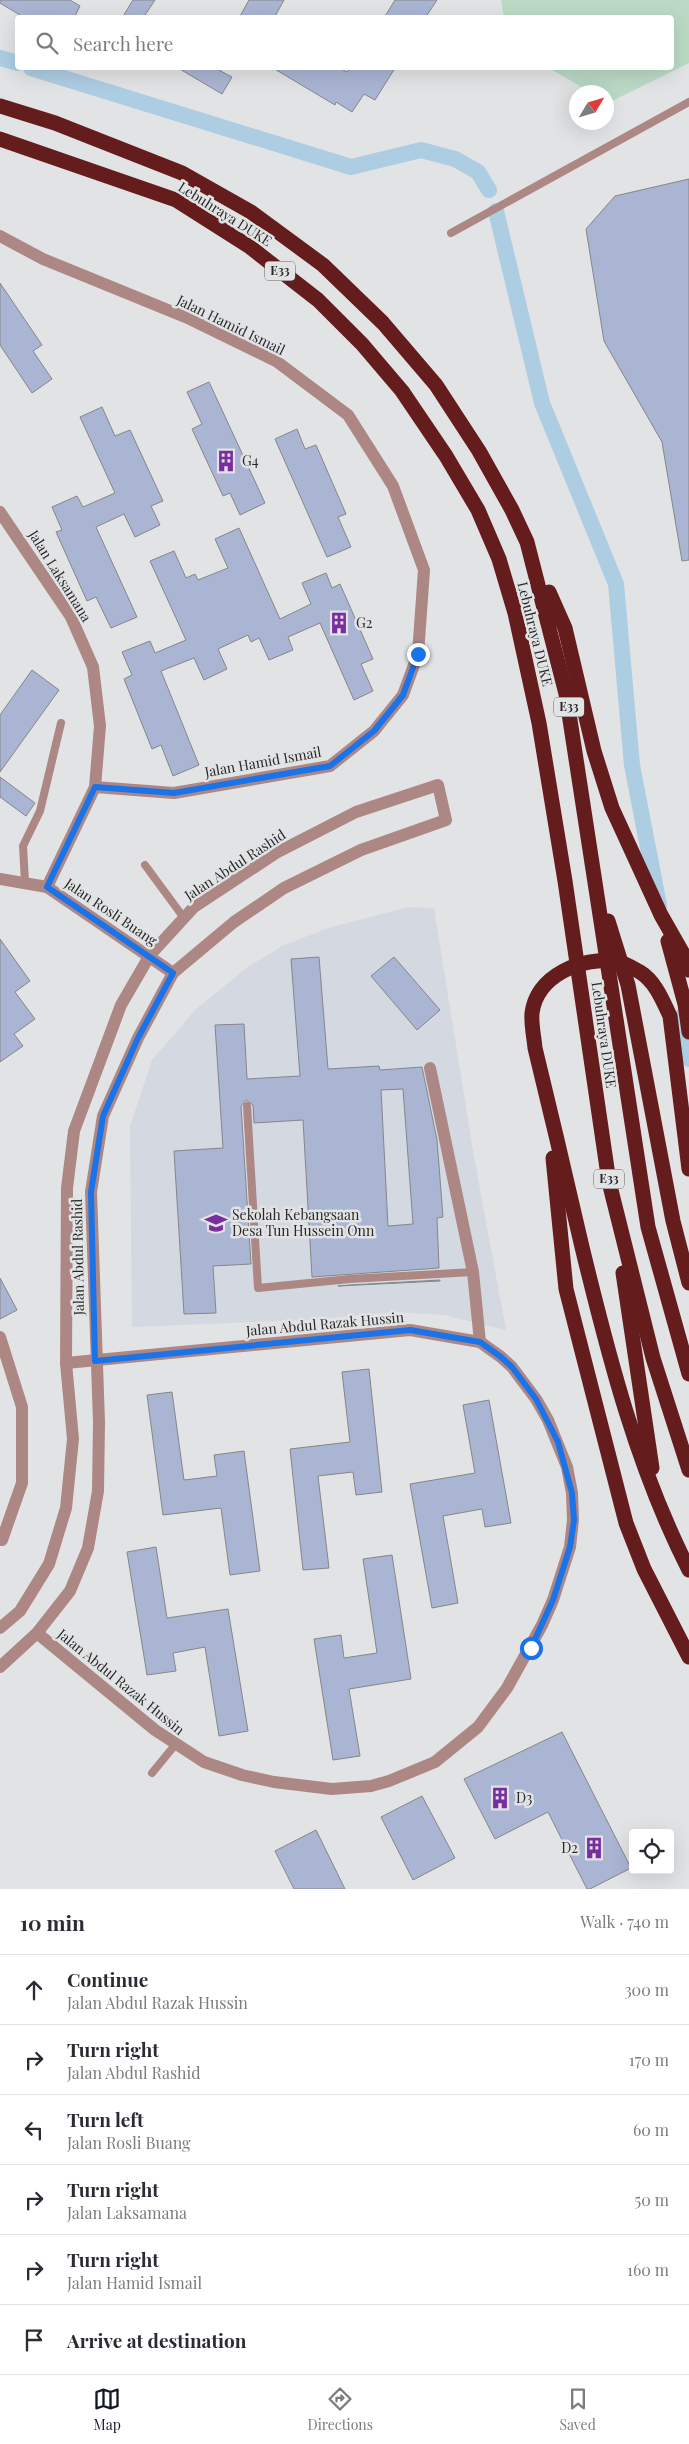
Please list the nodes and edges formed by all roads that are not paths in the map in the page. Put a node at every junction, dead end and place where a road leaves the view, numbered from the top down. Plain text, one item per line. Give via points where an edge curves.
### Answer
1 (689, 102) edge
2 (0, 106) edge
3 (0, 139) edge
4 (451, 233) dead end
5 (0, 236) edge
6 (0, 512) edge
7 (527, 542) junction
8 (61, 723) dead end
9 (95, 787) junction
10 (145, 865) dead end
11 (594, 874) junction
12 (0, 879) edge
13 (25, 882) junction
14 (47, 887) junction
15 (660, 915) junction
16 (184, 918) junction
17 (150, 955) junction
18 (689, 970) edge
19 (173, 973) junction
20 (689, 1032) edge
21 (430, 1068) dead end
22 (548, 1100) junction
23 (248, 1106) dead end
24 (689, 1169) edge
25 (609, 1182) junction
26 (473, 1272) junction
27 (689, 1283) edge
28 (0, 1337) edge
29 (480, 1342) junction
30 (95, 1361) junction
31 (66, 1363) junction
32 (689, 1374) edge
33 (689, 1470) edge
34 (2, 1540) dead end
35 (689, 1565) edge
36 (689, 1570) edge
37 (0, 1628) edge
38 (37, 1633) junction
39 (689, 1657) edge
40 (0, 1667) edge
41 (175, 1745) junction
42 (152, 1773) dead end

1 - 4 lane
2 - 7 highway, Lebuhraya DUKE / E33 via 55,123 182,173 251,212 323,265 383,323 436,385 479,451
3 - 25 highway, Lebuhraya DUKE / E33 via 176,200 257,253 318,300 402,391 478,510 499,560 515,613 539,723
5 - 9 street, Jalan Hamid Ismail via 43,259 190,319 276,361 348,415 393,486 424,570 418,654 403,695 374,731 330,766 174,793
6 - 9 street, Jalan Laksamana via 72,618 93,667 100,726
7 - 11 highway, Lebuhraya DUKE / E33 via 566,694
7 - 15 highway via 565,628 594,751 612,808
8 - 13 lane via 40,811 23,846
9 - 14 street, Jalan Laksamana
10 - 16 lane
11 - 27 highway via 628,985
11 - 32 highway, Lebuhraya DUKE / E33 via 648,1227
12 - 13 street, Jalan Rosli Buang
13 - 14 street, Jalan Rosli Buang
14 - 17 street, Jalan Rosli Buang
15 - 18 highway via 685,957
15 - 20 highway via 674,960
16 - 17 street, Jalan Abdul Rashid
16 - 19 street, Jalan Abdul Rashid via 194,907 276,852 356,812 438,784 446,820 361,850 284,888 234,922
17 - 19 street, Jalan Rosli Buang
17 - 31 street, Jalan Abdul Rashid via 121,1005 74,1131 67,1188
19 - 30 street, Jalan Abdul Rashid via 138,1038 103,1116 91,1192
21 - 26 street
22 - 24 highway via 535,1048 532,1012 542,987 562,971 590,960 617,961 642,972 660,994 670,1016
22 - 36 highway via 602,1332 624,1410 654,1492
22 - 39 highway via 566,1290 626,1523 644,1568
23 - 26 lane via 258,1288
25 - 33 highway, Lebuhraya DUKE / E33 via 653,1358
25 - 35 highway via 653,1475
26 - 29 street
28 - 34 street via 22,1407 22,1483
29 - 30 street, Jalan Abdul Razak Hussin via 410,1330
29 - 41 street, Jalan Abdul Razak Hussin via 512,1367 536,1399 567,1467 572,1493 574,1520 570,1547 553,1600 507,1688 478,1726 435,1762 389,1782 351,1789 274,1782 242,1775 204,1762
30 - 31 street, Jalan Abdul Razak Hussin
30 - 38 street, Jalan Abdul Rashid via 99,1422 98,1491 88,1548 70,1591
31 - 37 street, Jalan Abdul Rashid via 74,1439 66,1508 49,1564 20,1611
38 - 40 street, Jalan Abdul Rashid
38 - 41 street, Jalan Abdul Razak Hussin
41 - 42 lane

